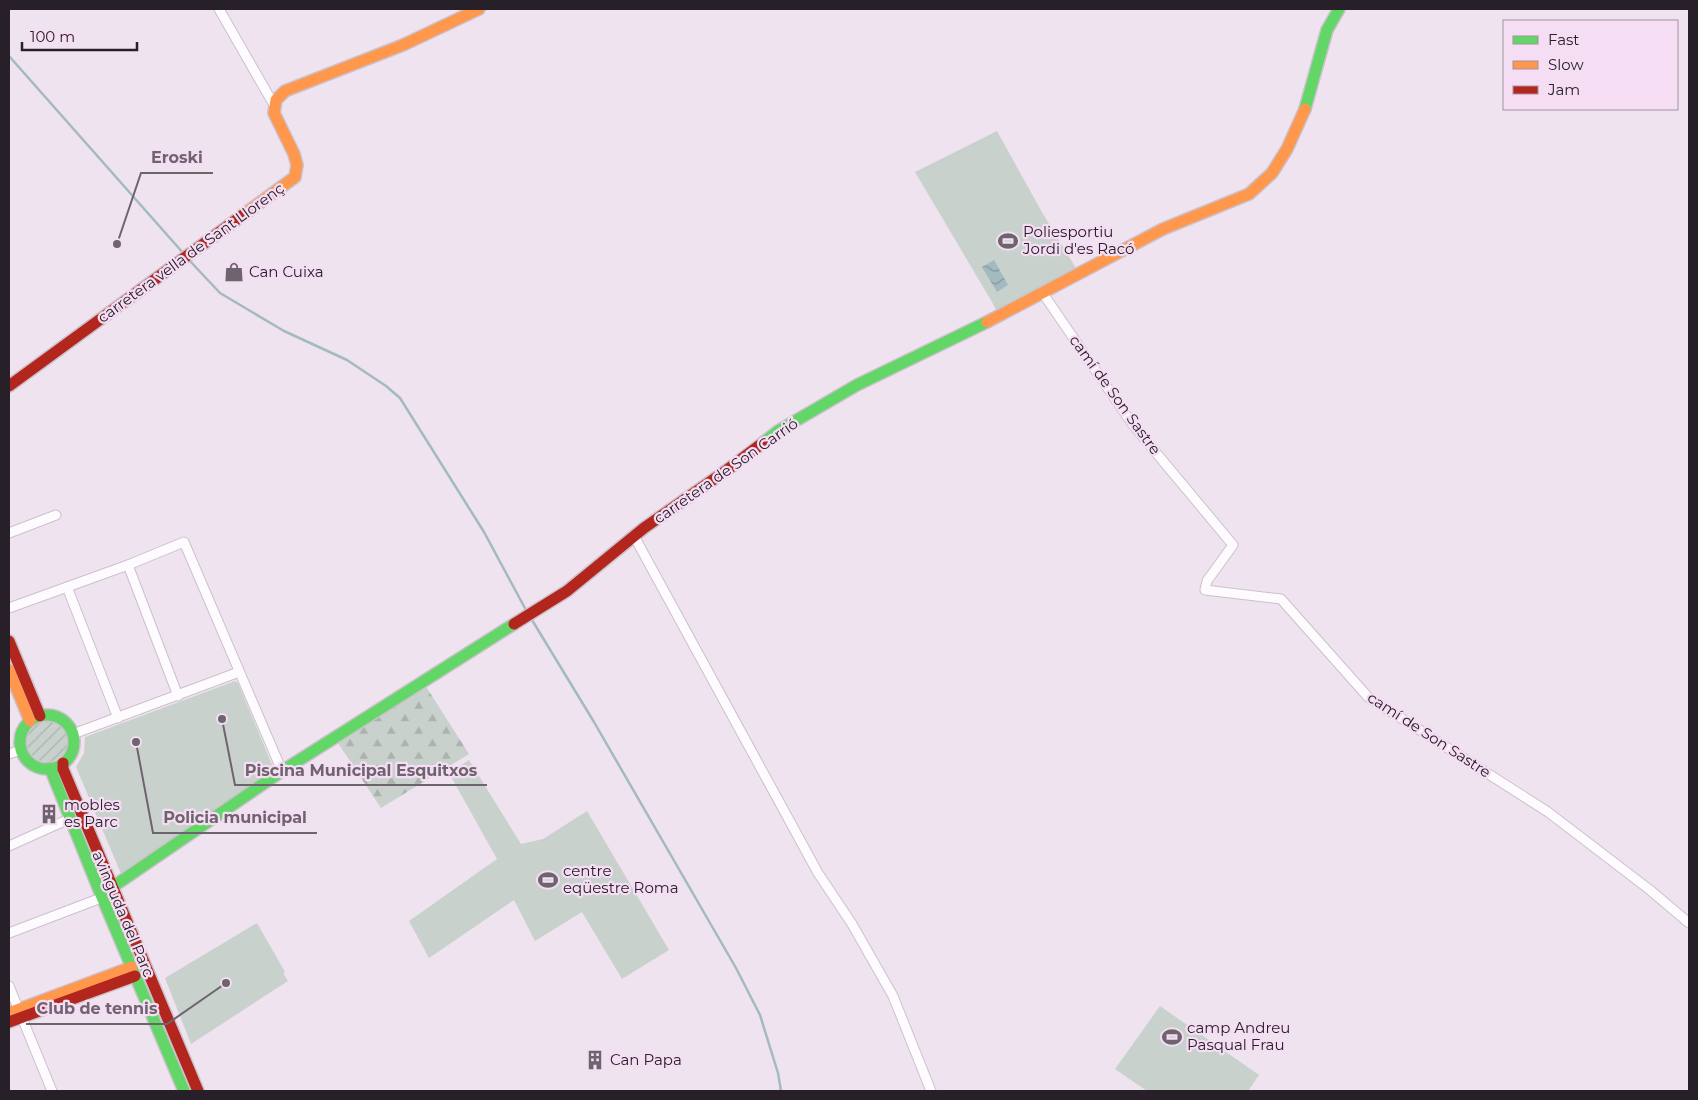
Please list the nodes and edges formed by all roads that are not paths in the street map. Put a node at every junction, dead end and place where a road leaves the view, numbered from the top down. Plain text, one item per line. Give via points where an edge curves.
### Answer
1 (219, 9) edge
2 (479, 9) edge
3 (1339, 9) edge
4 (274, 105) junction
5 (1042, 292) junction
6 (9, 386) edge
7 (56, 515) dead end
8 (9, 533) edge
9 (634, 536) junction
10 (128, 565) junction
11 (67, 587) junction
12 (9, 608) edge
13 (9, 641) edge
14 (9, 670) edge
15 (239, 672) junction
16 (178, 696) junction
17 (35, 718) junction
18 (118, 718) junction
19 (73, 734) junction
20 (21, 750) junction
21 (9, 754) edge
22 (63, 763) junction
23 (50, 768) junction
24 (282, 772) junction
25 (69, 819) junction
26 (9, 846) edge
27 (111, 888) junction
28 (101, 898) junction
29 (1689, 923) edge
30 (9, 933) edge
31 (134, 971) junction
32 (9, 986) edge
33 (16, 1013) edge
34 (9, 1022) edge
35 (52, 1091) edge
36 (182, 1091) edge
37 (198, 1091) edge
38 (931, 1091) edge

1 - 4 street
2 - 4 street via 403,45 285,92
3 - 5 street, carretera de Son Carrió via 1327,30 1304,113 1272,173 1237,200 1163,229
4 - 6 street, carretera vella de Sant Llorenç via 274,113 294,154 297,165 295,177
5 - 9 street, carretera de Son Carrió via 857,385 778,431
5 - 29 street, camí de Son Sastre via 1132,425 1233,544 1207,581 1205,590 1281,599 1368,697 1548,812
7 - 8 street
9 - 24 street, carretera de Son Carrió via 567,591
9 - 38 street via 818,873 893,996
10 - 11 street
10 - 15 street via 184,542
10 - 16 street
11 - 12 street
11 - 18 street
13 - 17 street
14 - 17 street
15 - 16 street
15 - 24 street
16 - 18 street
17 - 19 street via 51,715 60,718
17 - 20 street via 21,735
18 - 19 street
19 - 22 street via 74,744
20 - 21 street
20 - 23 street via 37,766
22 - 23 street
22 - 27 street, avinguda del Parc
23 - 25 street, avinguda del Parc
24 - 27 street, carretera de Son Carrió
25 - 26 street
25 - 28 street, avinguda del Parc
27 - 37 street, avinguda del Parc
28 - 30 street
28 - 31 street, avinguda del Parc
31 - 33 street
31 - 36 street, avinguda del Parc
32 - 33 street
33 - 34 street
33 - 35 street

